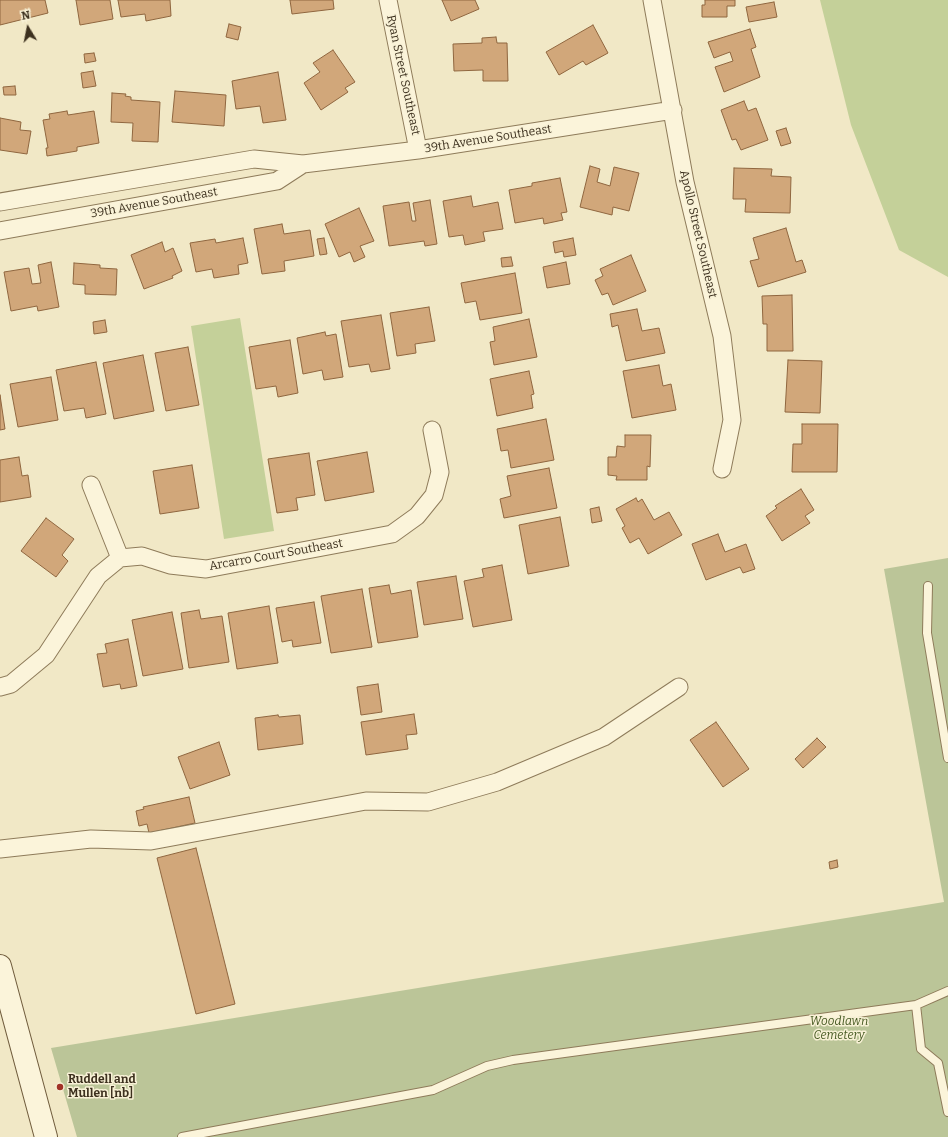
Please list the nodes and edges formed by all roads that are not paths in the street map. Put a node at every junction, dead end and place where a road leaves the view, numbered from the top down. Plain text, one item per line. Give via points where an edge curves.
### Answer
1 (388, 0) edge
2 (652, 0) edge
3 (672, 110) junction
4 (418, 150) junction
5 (303, 164) junction
6 (0, 202) edge
7 (0, 231) edge
8 (432, 430) dead end
9 (722, 469) dead end
10 (91, 485) dead end
11 (120, 558) junction
12 (928, 586) dead end
13 (0, 687) edge
14 (679, 687) dead end
15 (948, 758) edge
16 (0, 849) edge
17 (0, 966) edge
18 (948, 991) edge
19 (916, 1005) junction
20 (948, 1112) edge
21 (46, 1137) edge
22 (182, 1137) edge

1 - 4 street, Ryan Street Southeast
2 - 3 street, Apollo Street Southeast
3 - 4 street, 39th Avenue Southeast
3 - 9 street, Apollo Street Southeast via 685,182 722,336 732,420
4 - 5 street, 39th Avenue Southeast
5 - 6 street, 39th Avenue Southeast via 254,159
5 - 7 street, 39th Avenue Southeast via 277,181
8 - 11 street, Arcarro Court Southeast via 440,472 434,495 417,516 392,534 206,569 170,565 142,556
10 - 11 street
11 - 13 street via 98,576 46,655 11,684
12 - 15 lane via 927,633
14 - 16 street via 604,738 497,782 428,802 366,801 151,841 91,839
17 - 21 main road
18 - 19 lane
19 - 20 lane via 921,1049 938,1063
19 - 22 lane via 513,1060 487,1066 433,1090

